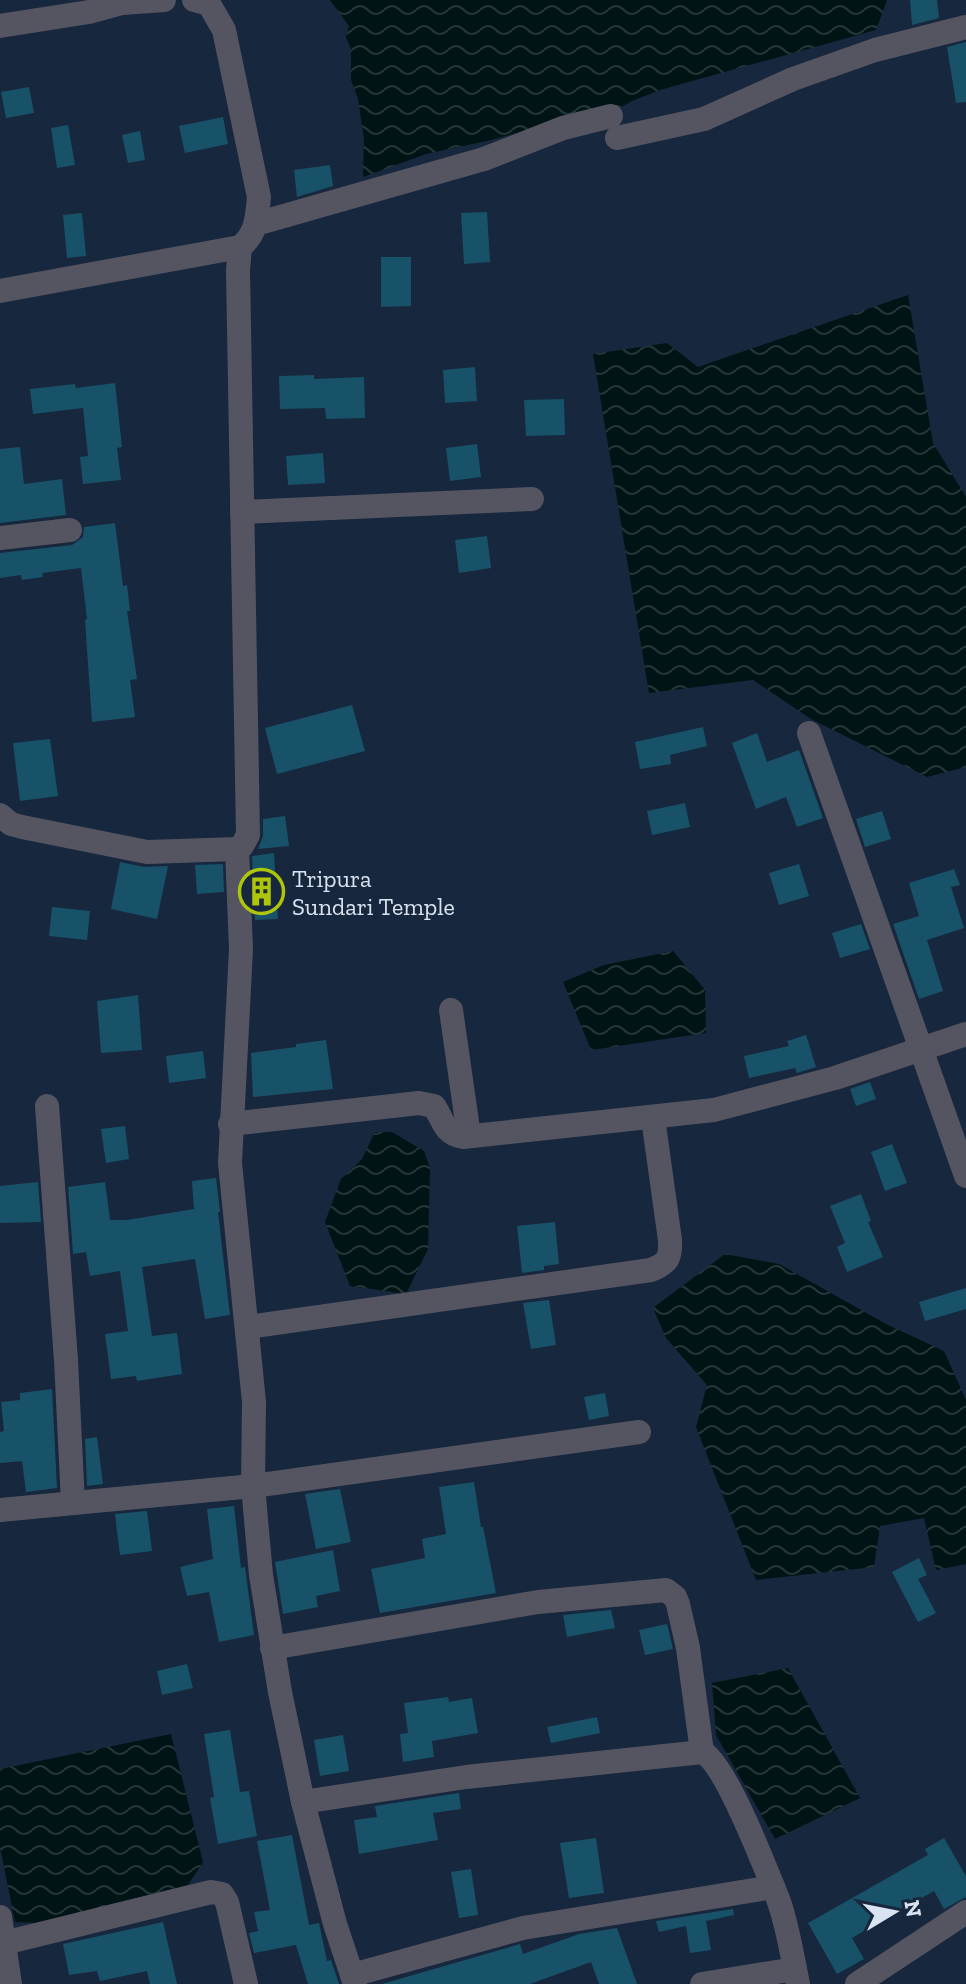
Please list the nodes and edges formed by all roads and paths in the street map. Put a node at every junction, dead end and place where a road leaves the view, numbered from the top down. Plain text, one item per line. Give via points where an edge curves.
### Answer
1 (164, 0) edge
2 (194, 0) edge
3 (123, 2) edge
4 (29, 11) edge
5 (0, 26) edge
6 (966, 27) edge
7 (256, 224) junction
8 (240, 247) junction
9 (0, 291) edge
10 (532, 499) dead end
11 (242, 512) junction
12 (70, 530) dead end
13 (0, 538) edge
14 (809, 733) dead end
15 (0, 815) edge
16 (237, 849) junction
17 (451, 1010) dead end
18 (966, 1034) edge
19 (919, 1049) junction
20 (47, 1106) dead end
21 (653, 1118) junction
22 (230, 1124) junction
23 (469, 1136) junction
24 (966, 1176) edge
25 (247, 1327) junction
26 (639, 1432) dead end
27 (253, 1486) junction
28 (73, 1503) junction
29 (0, 1510) edge
30 (272, 1648) junction
31 (702, 1752) junction
32 (303, 1802) junction
33 (773, 1887) junction
34 (966, 1912) edge
35 (0, 1917) edge
36 (4, 1943) junction
37 (797, 1977) edge
38 (354, 1979) edge
39 (10, 1984) edge
40 (246, 1984) edge
41 (702, 1984) edge
42 (857, 1984) edge

1 - 3 street
2 - 7 street via 209,4 224,30 259,197
3 - 4 street via 89,12
4 - 5 street
6 - 7 street via 875,50 704,119 563,128 484,159
7 - 8 street
8 - 9 street
8 - 11 street
10 - 11 street
11 - 16 street via 248,835
12 - 13 street
14 - 19 street
15 - 16 street via 11,824 134,850
16 - 22 street via 241,949
17 - 23 street
18 - 19 street
19 - 21 street via 805,1087 714,1110
19 - 24 street
20 - 28 street
21 - 23 street
21 - 25 street via 671,1254 663,1265
22 - 23 street via 419,1103 434,1106 451,1134
22 - 25 street via 231,1190
25 - 27 street via 255,1426
26 - 27 street
27 - 28 street
27 - 30 street
28 - 29 street
30 - 31 street via 538,1602 666,1590 675,1597 688,1648
30 - 32 street
31 - 32 street via 466,1777
31 - 33 street via 714,1760 729,1786
32 - 38 street
33 - 37 street
33 - 38 street via 523,1928
34 - 42 street
35 - 36 street
36 - 39 street
36 - 40 street via 211,1892 222,1894 227,1902
37 - 41 street

